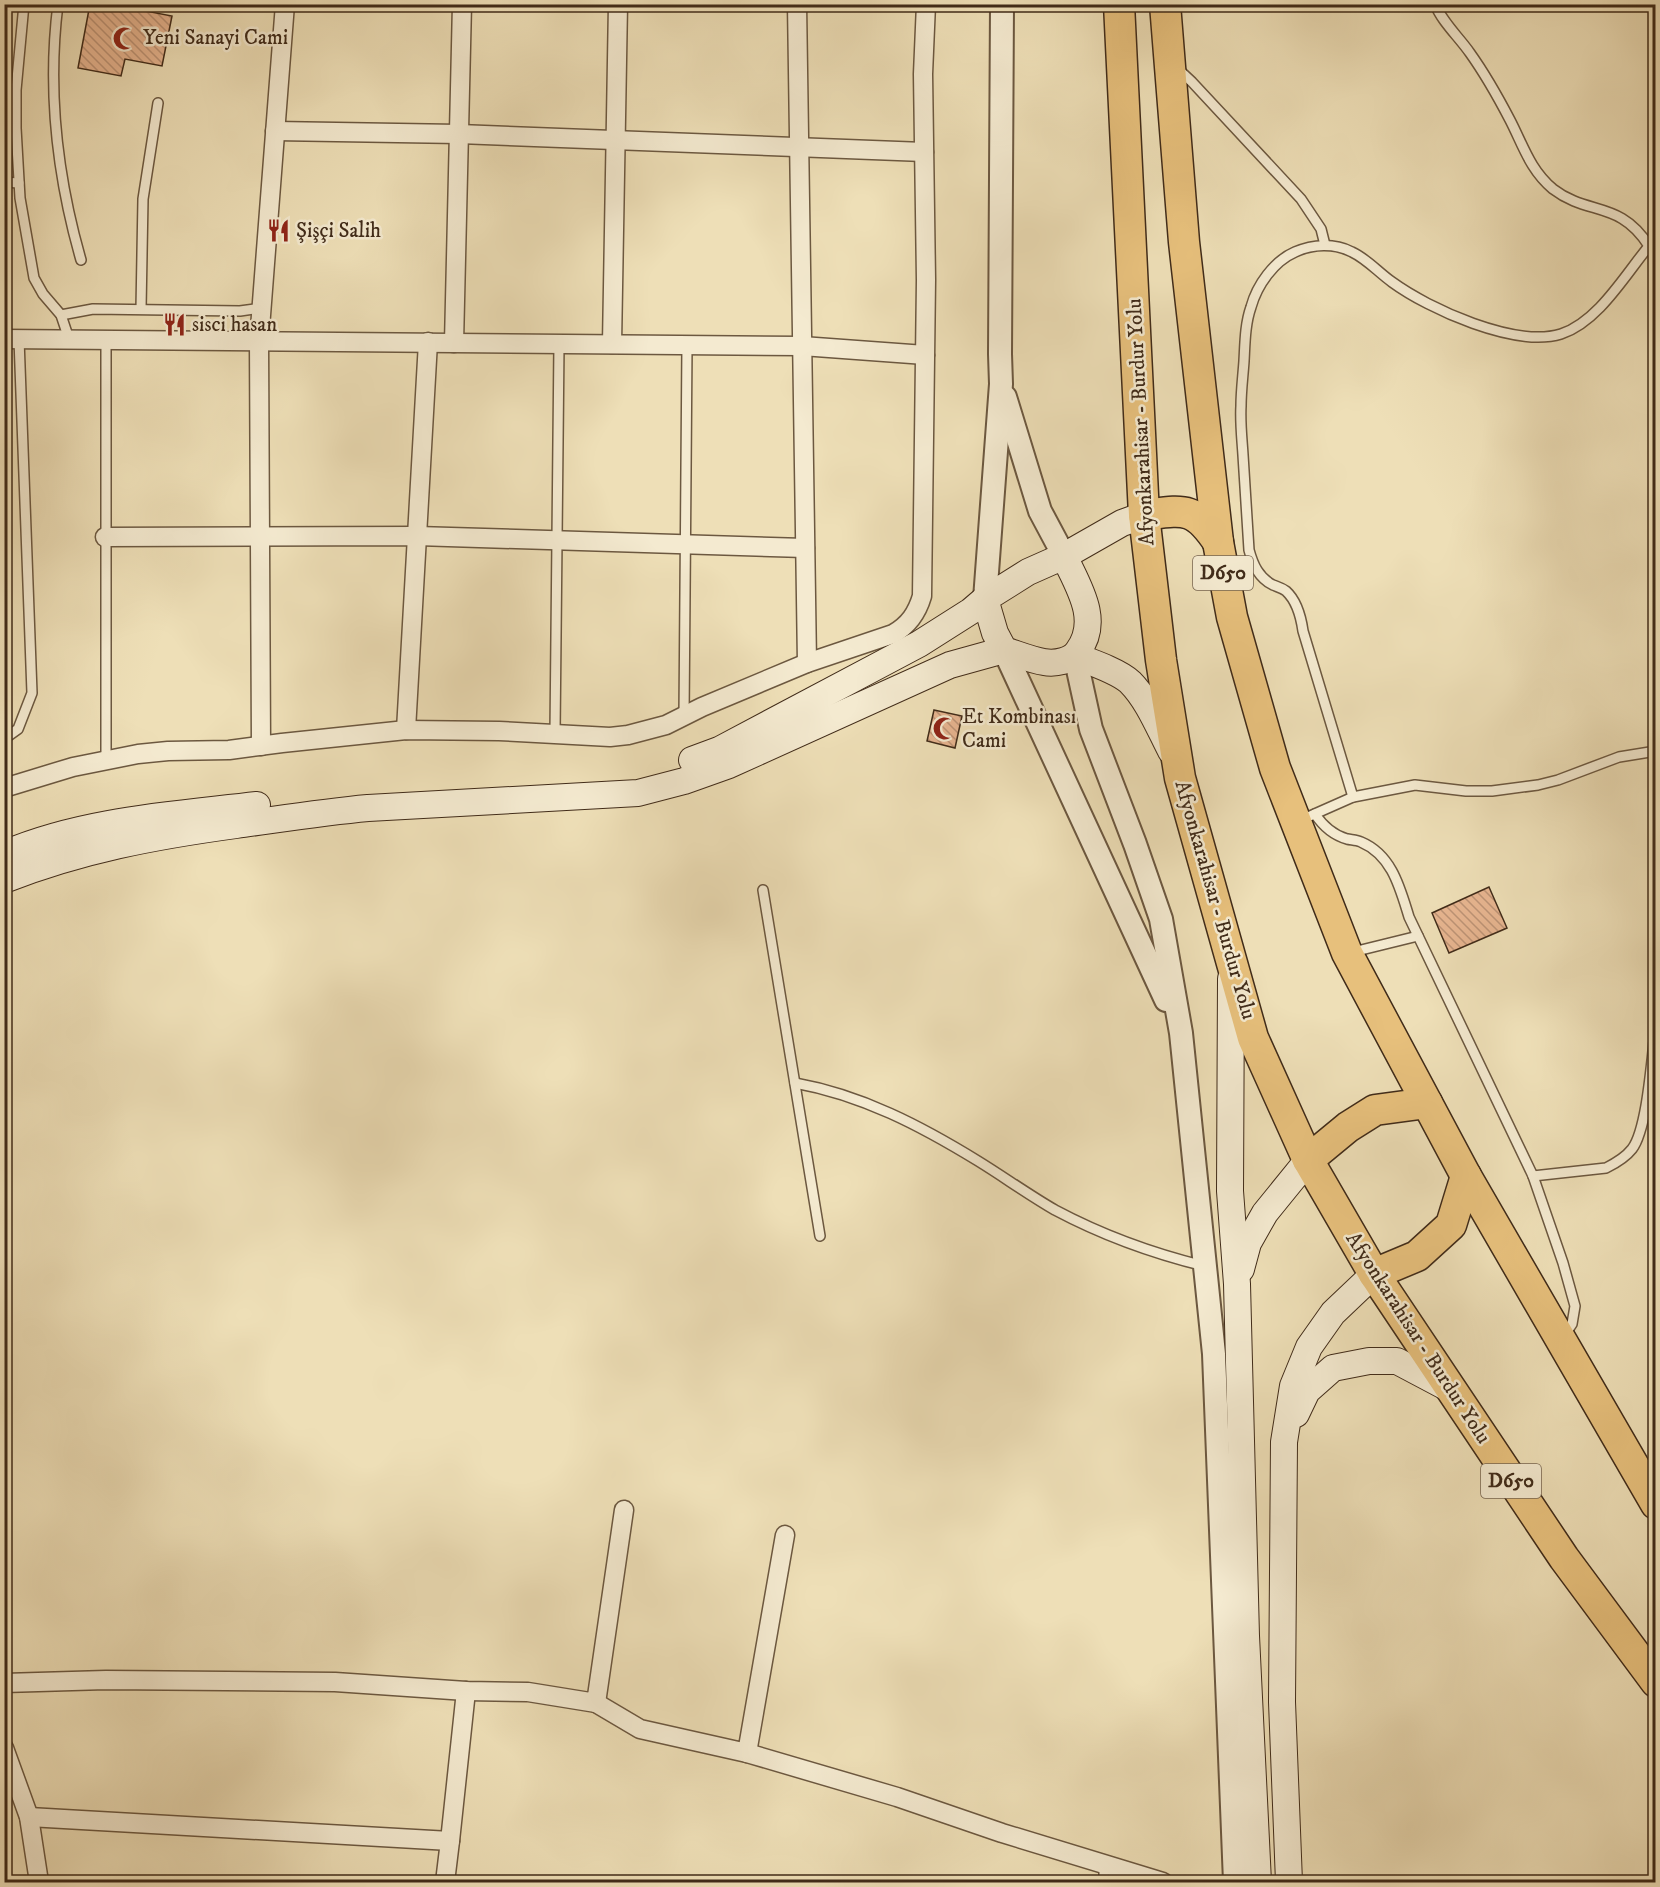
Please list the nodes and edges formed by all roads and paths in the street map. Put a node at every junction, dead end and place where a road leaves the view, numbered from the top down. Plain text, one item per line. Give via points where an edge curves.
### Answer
1 (24, 4) edge
2 (58, 4) edge
3 (285, 4) edge
4 (462, 4) edge
5 (618, 4) edge
6 (797, 4) edge
7 (926, 4) edge
8 (1002, 4) edge
9 (1119, 4) edge
10 (1165, 4) edge
11 (1435, 4) edge
12 (1170, 66) junction
13 (158, 103) dead end
14 (275, 131) junction
15 (459, 134) junction
16 (616, 140) junction
17 (799, 146) junction
18 (924, 152) junction
19 (4, 182) edge
20 (19, 183) junction
21 (1326, 245) junction
22 (81, 260) dead end
23 (261, 308) junction
24 (141, 309) junction
25 (61, 315) junction
26 (12, 339) edge
27 (69, 339) junction
28 (106, 340) junction
29 (259, 341) junction
30 (428, 342) junction
31 (454, 343) junction
32 (559, 344) junction
33 (612, 344) junction
34 (687, 345) junction
35 (802, 346) junction
36 (925, 355) junction
37 (1001, 384) junction
38 (1144, 515) junction
39 (260, 536) junction
40 (417, 536) junction
41 (105, 537) junction
42 (556, 540) junction
43 (1218, 542) junction
44 (686, 544) junction
45 (805, 548) junction
46 (1064, 556) junction
47 (985, 598) junction
48 (1004, 650) junction
49 (1075, 656) junction
50 (807, 663) junction
51 (684, 717) junction
52 (406, 730) junction
53 (555, 733) junction
54 (4, 739) edge
55 (261, 746) junction
56 (1656, 751) edge
57 (106, 760) junction
58 (1178, 765) junction
59 (4, 788) edge
60 (1353, 797) junction
61 (1306, 818) junction
62 (4, 854) edge
63 (4, 880) edge
64 (764, 890) dead end
65 (1418, 936) junction
66 (1347, 953) junction
67 (1231, 961) junction
68 (1656, 1024) edge
69 (1181, 1033) junction
70 (795, 1083) junction
71 (1427, 1103) junction
72 (1308, 1160) junction
73 (1467, 1176) junction
74 (1533, 1176) junction
75 (820, 1236) dead end
76 (1205, 1266) junction
77 (1374, 1274) junction
78 (1237, 1284) junction
79 (1562, 1341) junction
80 (1448, 1388) junction
81 (1284, 1442) junction
82 (1656, 1504) edge
83 (624, 1510) dead end
84 (785, 1535) dead end
85 (1656, 1682) edge
86 (4, 1683) edge
87 (466, 1691) junction
88 (596, 1703) junction
89 (4, 1748) edge
90 (747, 1753) junction
91 (29, 1817) junction
92 (450, 1841) junction
93 (1104, 1874) edge
94 (39, 1882) edge
95 (445, 1882) edge
96 (1163, 1882) edge
97 (1235, 1882) edge
98 (1258, 1882) edge
99 (1289, 1882) edge

1 - 20 lane via 16,90
2 - 22 lane via 53,54 55,122 64,192
3 - 14 street
4 - 15 street
5 - 16 street
6 - 17 street
7 - 18 street
8 - 37 street
9 - 38 highway, Afyonkarahisar - Burdur Yolu / D650
10 - 12 highway, D650
11 - 21 lane via 1495,92 1525,155 1539,175 1570,199 1621,217 1649,246 1585,322 1538,338 1455,315 1392,282 1350,251
12 - 21 lane via 1192,82 1301,199 1321,229
12 - 43 highway, D650
13 - 24 lane via 143,199
14 - 15 street
14 - 23 street
15 - 16 street
15 - 31 street
16 - 17 street
16 - 33 street
17 - 18 street
17 - 35 street
18 - 36 street
19 - 20 lane
20 - 25 lane via 34,278
21 - 60 lane via 1290,254 1272,269 1258,290 1247,321 1240,408 1252,561 1268,582 1284,589 1299,612
23 - 24 lane
23 - 29 street
24 - 25 lane via 93,309
25 - 27 lane
26 - 27 street
26 - 54 lane via 32,693 18,729
27 - 28 street
28 - 29 street
28 - 41 lane
29 - 30 street
29 - 39 street
30 - 31 street
30 - 40 street
31 - 32 street
32 - 33 street
32 - 42 lane
33 - 34 street
34 - 35 street
34 - 44 lane
35 - 36 street
35 - 45 street
36 - 50 street via 919,607 908,624 893,634
37 - 46 street via 1040,511
37 - 47 street
38 - 43 highway via 1186,512 1206,524
38 - 46 main road
38 - 58 highway, Afyonkarahisar - Burdur Yolu / D650
39 - 40 street
39 - 41 street
39 - 55 street
40 - 42 street
40 - 52 street
41 - 57 lane
42 - 44 street
42 - 53 lane
43 - 61 highway, D650 via 1232,617 1275,768
44 - 45 street
44 - 51 lane
45 - 50 street
46 - 47 main road
46 - 49 main road via 1087,609 1086,641
47 - 48 main road
47 - 62 main road via 971,611 908,649 719,750 663,771 581,781 356,793 182,814 114,823
48 - 49 main road via 1045,663
48 - 63 main road via 950,665 729,765 638,793 328,812 134,840
48 - 69 street
49 - 58 main road via 1129,681 1151,712
49 - 69 street via 1091,729 1161,919
50 - 51 street
51 - 53 street via 647,731 610,738
52 - 53 street
52 - 55 street
55 - 57 street
56 - 60 lane via 1619,757 1558,780 1517,789 1466,791 1415,785
57 - 59 street
58 - 67 highway, Afyonkarahisar - Burdur Yolu / D650
60 - 61 lane
61 - 65 lane via 1319,821 1340,837 1371,847 1390,867
61 - 66 highway, D650
64 - 70 lane
65 - 66 lane
65 - 74 lane
66 - 71 highway, D650
67 - 72 highway, Afyonkarahisar - Burdur Yolu / D650 via 1253,1038
67 - 78 main road via 1230,1191
68 - 74 lane via 1642,1129 1633,1149 1606,1168
69 - 76 street
70 - 75 lane
70 - 76 lane via 832,1091 881,1109 955,1147 1083,1224 1143,1249
71 - 72 highway via 1375,1110
71 - 73 highway, D650
72 - 77 highway, Afyonkarahisar - Burdur Yolu / D650
72 - 78 main road via 1265,1213 1248,1243
73 - 77 highway via 1451,1225 1417,1256
73 - 79 highway, D650
74 - 79 lane via 1575,1306 1572,1324
76 - 97 street via 1214,1354
77 - 80 highway, Afyonkarahisar - Burdur Yolu / D650
77 - 81 main road via 1333,1313 1309,1347 1293,1386
78 - 98 main road via 1246,1636
79 - 82 highway, D650
80 - 81 main road via 1397,1361 1369,1360 1333,1368 1307,1391
80 - 85 highway, Afyonkarahisar - Burdur Yolu / D650 via 1564,1558
81 - 99 main road via 1282,1702
83 - 88 street
84 - 90 street
86 - 87 street via 335,1682
87 - 88 street via 528,1692
87 - 92 street
88 - 90 street via 640,1729
89 - 91 street
90 - 93 street via 897,1797
91 - 92 street
91 - 94 street
92 - 95 street
93 - 96 street

